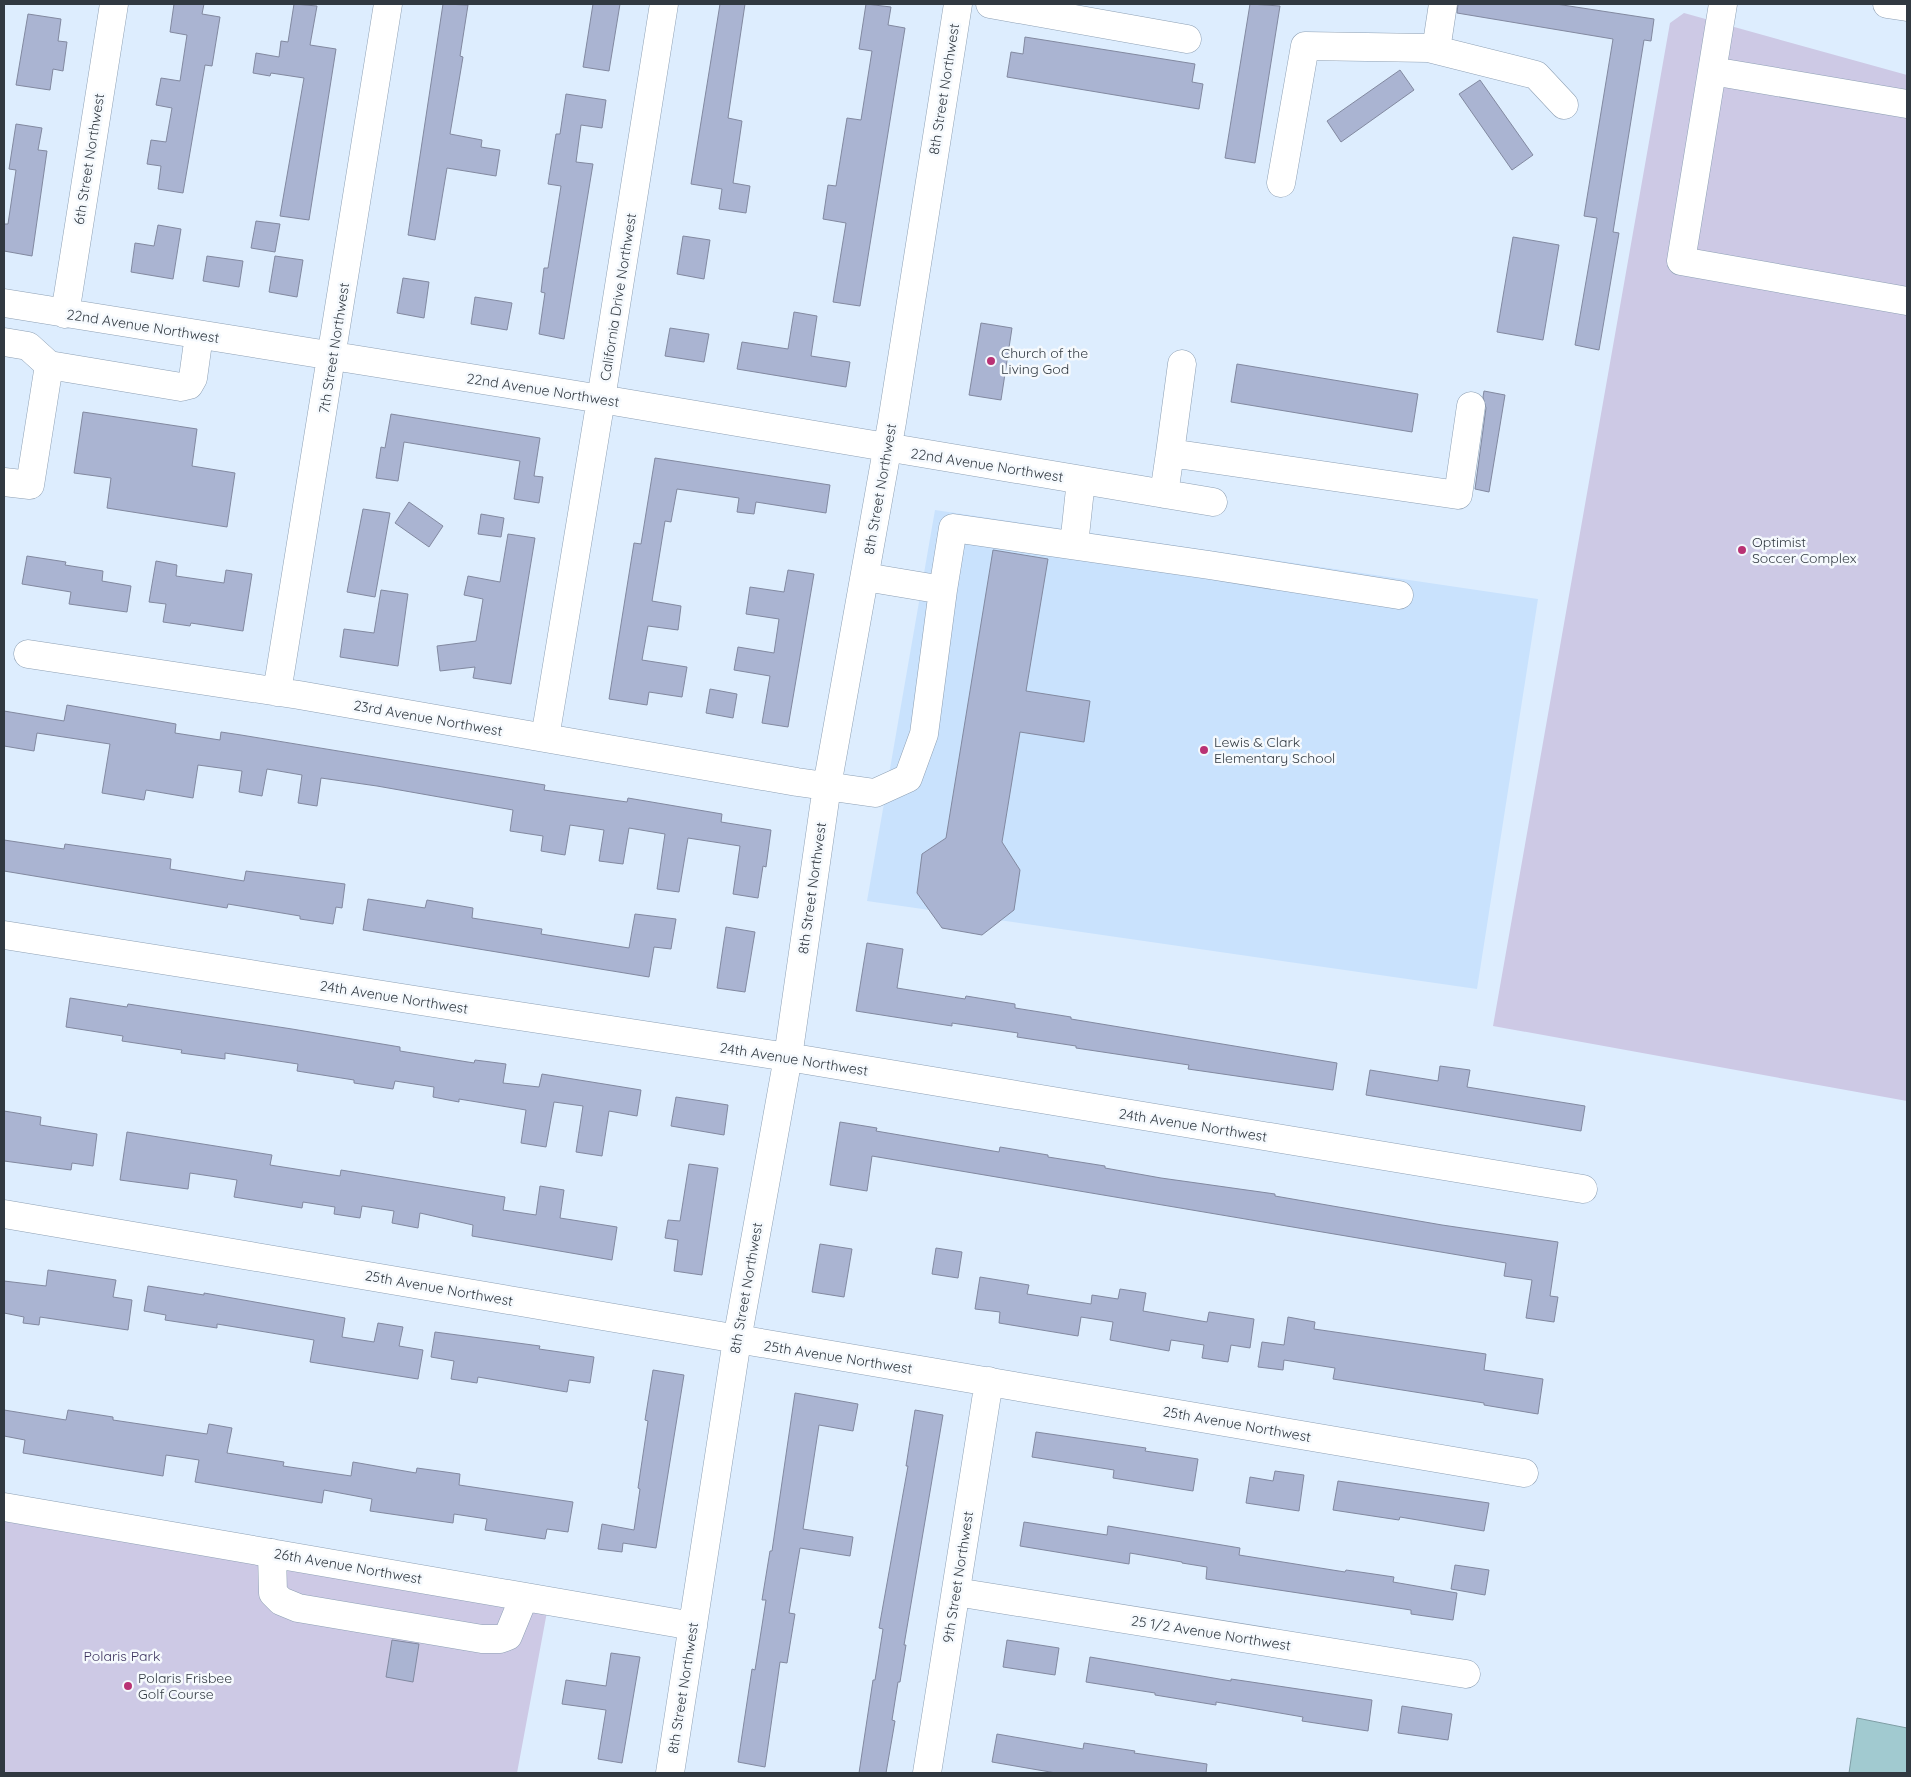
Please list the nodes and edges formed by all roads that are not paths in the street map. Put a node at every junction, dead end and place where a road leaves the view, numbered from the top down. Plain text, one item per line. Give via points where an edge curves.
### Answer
1 (114, 4) edge
2 (388, 4) edge
3 (664, 4) edge
4 (958, 4) edge
5 (990, 4) edge
6 (1443, 4) edge
7 (1723, 4) edge
8 (1887, 4) edge
9 (1907, 7) edge
10 (1187, 39) dead end
11 (1436, 50) junction
12 (1712, 71) junction
13 (1907, 104) edge
14 (1564, 105) dead end
15 (1280, 183) dead end
16 (1907, 301) edge
17 (4, 303) edge
18 (35, 308) junction
19 (65, 314) junction
20 (199, 335) junction
21 (16, 344) edge
22 (332, 356) junction
23 (1182, 364) dead end
24 (49, 365) junction
25 (601, 399) junction
26 (1471, 406) dead end
27 (887, 448) junction
28 (1170, 453) junction
29 (1082, 480) junction
30 (4, 482) edge
31 (1164, 494) junction
32 (1213, 502) dead end
33 (1074, 545) junction
34 (865, 577) junction
35 (943, 590) junction
36 (1398, 595) dead end
37 (28, 654) dead end
38 (277, 692) junction
39 (545, 738) junction
40 (827, 786) junction
41 (4, 935) edge
42 (788, 1057) junction
43 (1583, 1189) dead end
44 (4, 1214) edge
45 (737, 1340) junction
46 (990, 1382) junction
47 (1524, 1474) dead end
48 (4, 1507) edge
49 (272, 1553) junction
50 (956, 1592) junction
51 (524, 1597) junction
52 (692, 1626) junction
53 (1466, 1674) dead end
54 (670, 1773) edge
55 (927, 1773) edge

1 - 19 street, 6th Street Northwest
2 - 22 street, 7th Street Northwest
3 - 25 street, California Drive Northwest
4 - 27 street, 8th Street Northwest
5 - 10 street
6 - 11 street
7 - 12 street
8 - 9 street
11 - 14 street via 1536,75
11 - 15 street via 1305,46
12 - 13 street
12 - 16 street via 1680,261
17 - 18 street, 22nd Avenue Northwest
18 - 19 street, 22nd Avenue Northwest
18 - 21 street
19 - 20 street, 22nd Avenue Northwest
20 - 22 street, 22nd Avenue Northwest
20 - 24 street via 193,378 189,385 181,387
21 - 24 street
22 - 25 street, 22nd Avenue Northwest
22 - 38 street, 7th Street Northwest
23 - 28 street
24 - 30 street via 30,486
25 - 27 street, 22nd Avenue Northwest
25 - 39 street, California Drive Northwest
26 - 28 street via 1458,495
27 - 29 street, 22nd Avenue Northwest
27 - 34 street, 8th Street Northwest
28 - 31 street
29 - 31 street, 22nd Avenue Northwest
29 - 33 street
31 - 32 street, 22nd Avenue Northwest
33 - 35 street, 23rd Avenue Northwest via 953,528
33 - 36 street
34 - 35 street
34 - 40 street, 8th Street Northwest
35 - 40 street, 23rd Avenue Northwest via 924,734 908,778 875,793
37 - 38 street, 23rd Avenue Northwest
38 - 39 street, 23rd Avenue Northwest
39 - 40 street, 23rd Avenue Northwest
40 - 42 street, 8th Street Northwest
41 - 42 street, 24th Avenue Northwest
42 - 43 street, 24th Avenue Northwest
42 - 45 street, 8th Street Northwest
44 - 45 street, 25th Avenue Northwest
45 - 46 street, 25th Avenue Northwest
45 - 52 street, 8th Street Northwest
46 - 47 street, 25th Avenue Northwest
46 - 50 street, 9th Street Northwest
48 - 49 street, 26th Avenue Northwest
49 - 51 street, 26th Avenue Northwest
49 - 51 street via 273,1593 298,1608 482,1639 500,1639 508,1636
50 - 53 street, 25 1/2 Avenue Northwest
50 - 55 street, 9th Street Northwest
51 - 52 street, 26th Avenue Northwest
52 - 54 street, 8th Street Northwest

